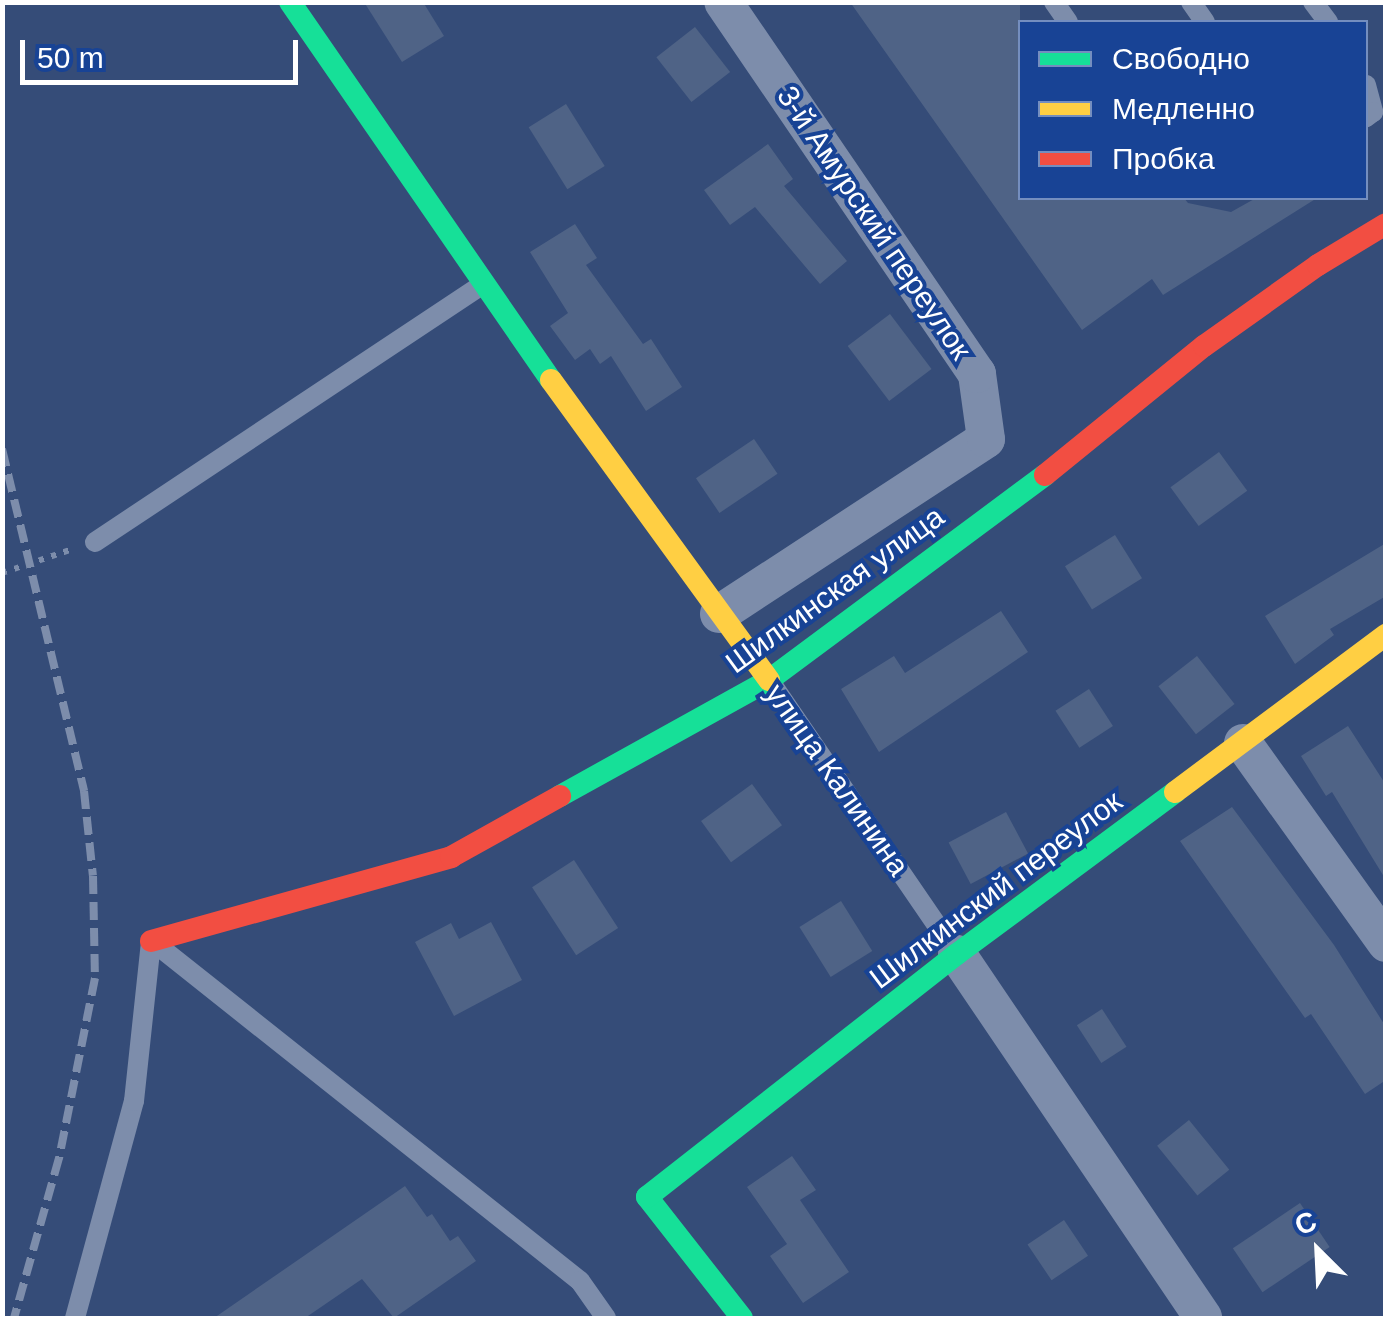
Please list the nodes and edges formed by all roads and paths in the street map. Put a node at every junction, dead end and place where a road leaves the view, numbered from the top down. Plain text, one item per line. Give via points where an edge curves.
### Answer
1 (290, 2) edge
2 (723, 2) edge
3 (1368, 93) edge
4 (1368, 116) edge
5 (1386, 224) edge
6 (482, 285) junction
7 (96, 542) joint
8 (2, 572) edge
9 (719, 614) junction
10 (1386, 635) edge
11 (768, 680) junction
12 (1243, 742) junction
13 (151, 941) junction
14 (1386, 943) edge
15 (957, 954) junction
16 (75, 1318) edge
17 (606, 1318) edge
18 (742, 1318) edge
19 (1203, 1318) edge

1 - 6 street, улица Калинина
2 - 9 street, 3-й Амурский переулок via 977,374 986,439
3 - 4 lane
5 - 11 street, Шилкинская улица via 1204,346 1086,444
6 - 7 lane
6 - 9 street, улица Калинина
7 - 8 path
9 - 11 street, улица Калинина
10 - 12 street, Шилкинский переулок
11 - 13 street, Шилкинская улица via 450,857
11 - 15 lane, улица Калинина
12 - 14 street
12 - 15 street, Шилкинский переулок
13 - 16 lane via 134,1101
13 - 17 lane via 580,1281
15 - 18 street, Шилкинский переулок via 646,1197
15 - 19 street, улица Калинина

